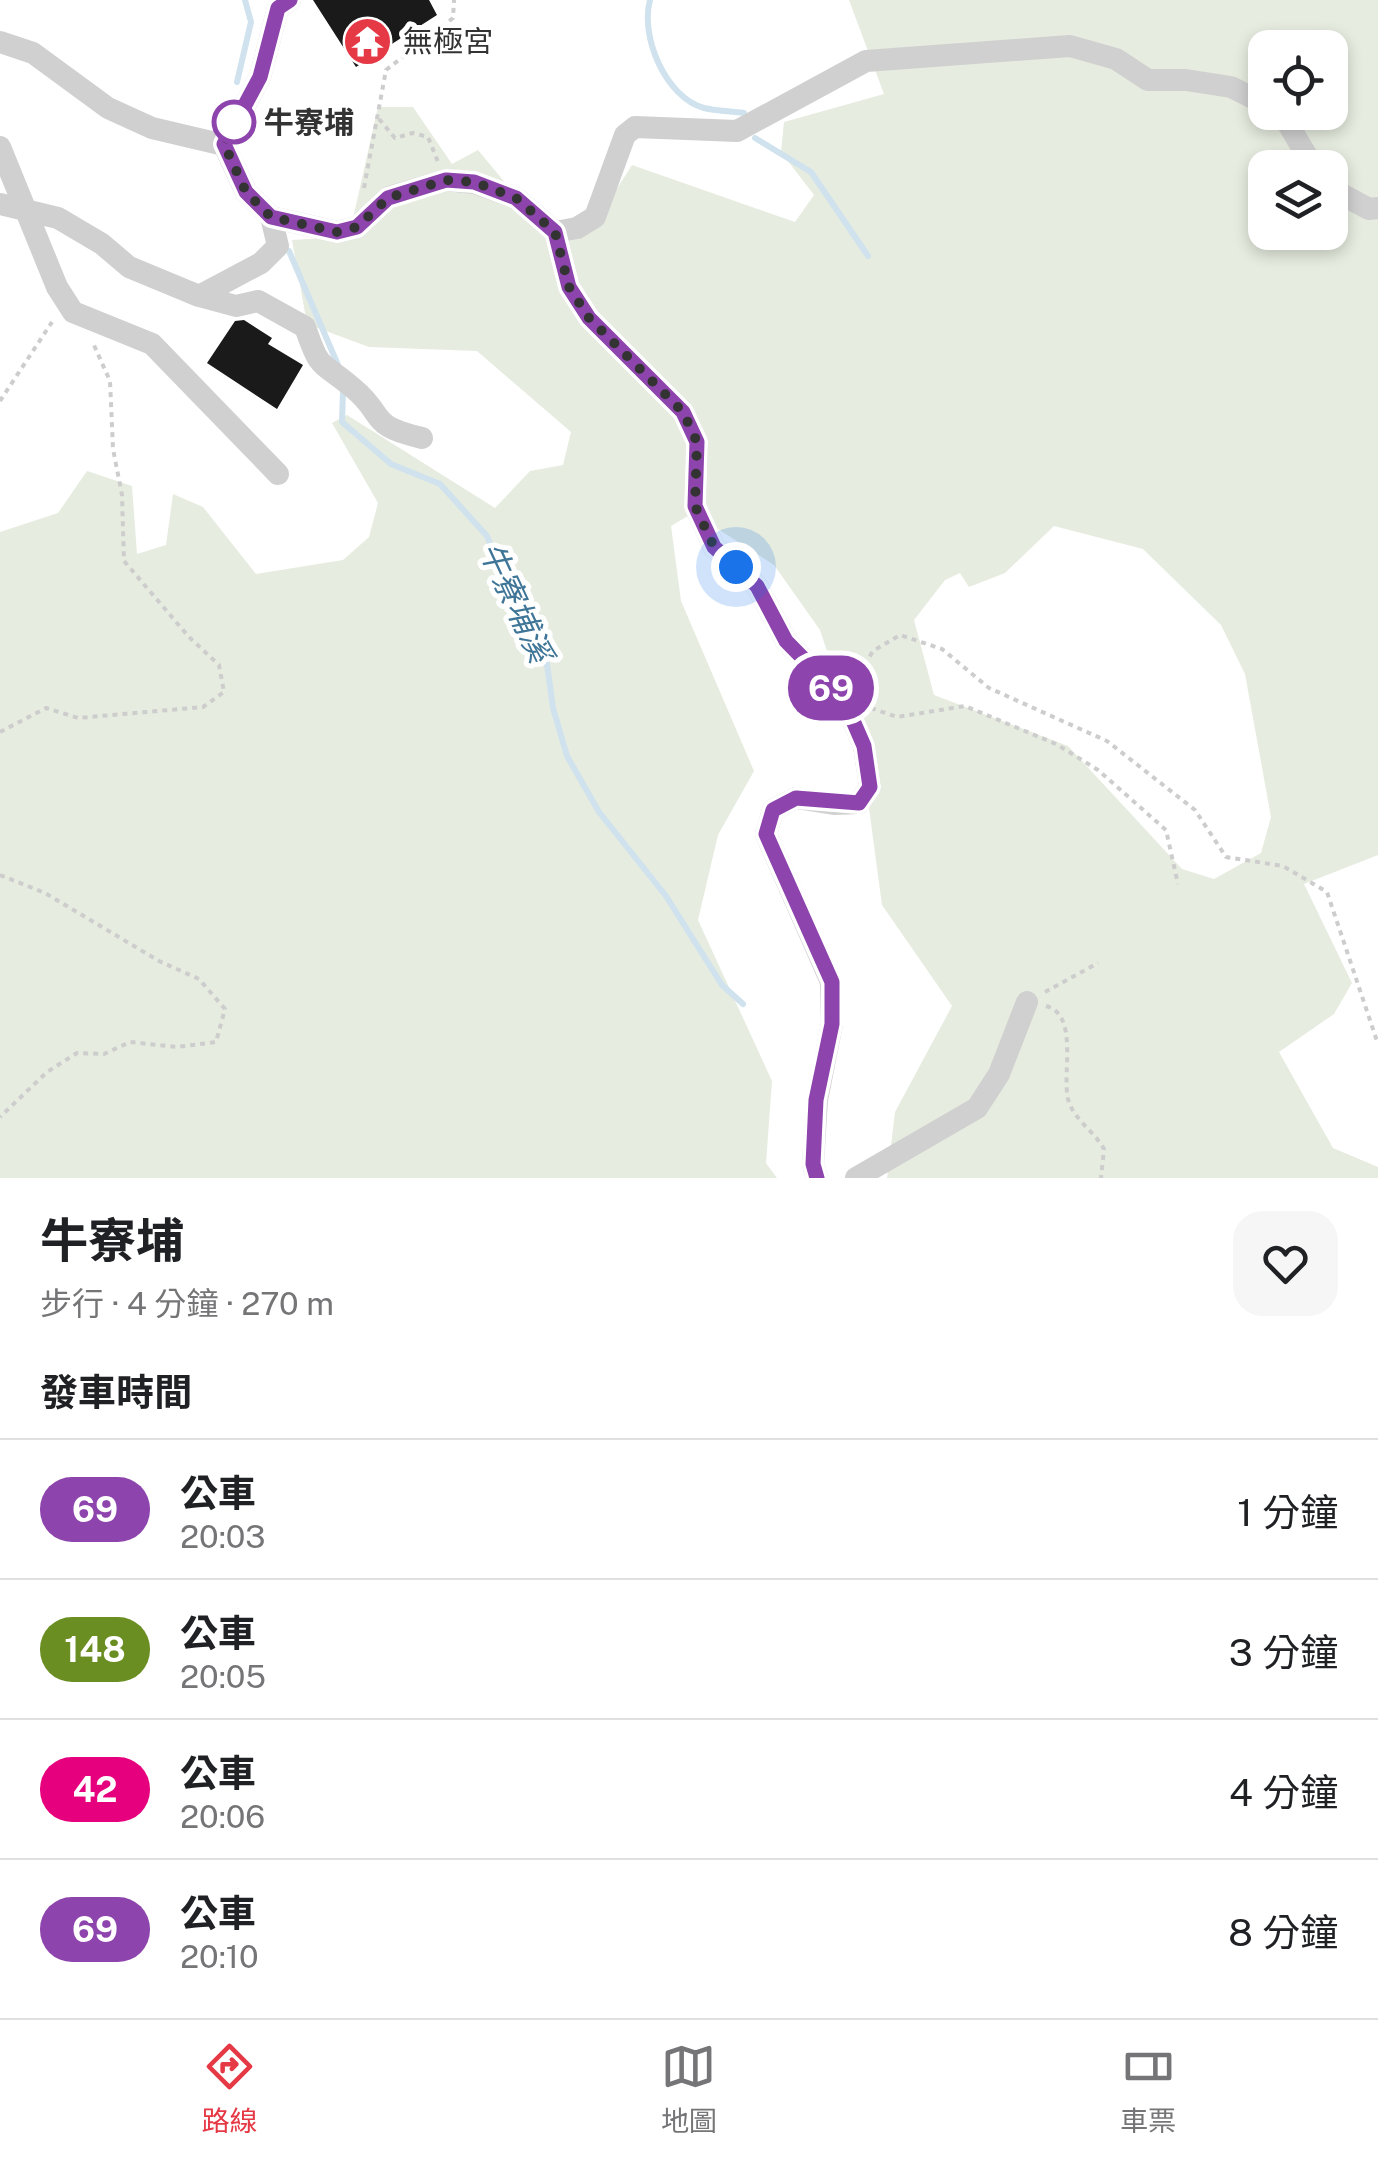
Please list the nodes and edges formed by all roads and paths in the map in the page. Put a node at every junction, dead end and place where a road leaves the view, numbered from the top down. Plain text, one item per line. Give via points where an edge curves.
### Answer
1 (290, 0) edge
2 (454, 0) edge
3 (0, 42) edge
4 (1248, 96) edge
5 (378, 118) junction
6 (224, 144) junction
7 (0, 147) edge
8 (446, 180) junction
9 (364, 191) dead end
10 (1348, 198) edge
11 (0, 204) edge
12 (1378, 208) edge
13 (26, 210) junction
14 (271, 217) junction
15 (555, 232) junction
16 (200, 296) junction
17 (73, 312) junction
18 (93, 342) dead end
19 (0, 401) edge
20 (422, 438) dead end
21 (278, 474) dead end
22 (844, 700) junction
23 (0, 732) edge
24 (0, 875) edge
25 (1178, 884) dead end
26 (1098, 963) dead end
27 (1027, 1002) junction
28 (1378, 1044) edge
29 (0, 1117) edge
30 (817, 1178) edge
31 (856, 1178) edge
32 (1101, 1178) edge

1 - 6 street via 278,8 260,77
2 - 5 path via 453,18 386,70
3 - 6 street via 33,52 138,122
4 - 15 street via 1186,80 1148,80 1116,59 1070,46 866,61 737,131 635,127 625,135 595,217
5 - 8 path via 395,138 428,137
5 - 9 path
6 - 14 street via 246,192
7 - 13 street
8 - 14 street via 388,198 347,230
8 - 15 street via 474,182 516,198
10 - 12 street
11 - 13 street
13 - 16 street via 58,218 129,267
13 - 17 street
14 - 16 street via 278,246 261,263
15 - 22 street via 569,287 589,318 683,412 697,442 695,506 714,547 757,586 786,641
16 - 20 street via 236,306 258,301 305,327 318,364 356,390 379,424
17 - 19 path via 46,328
17 - 21 street via 152,344
18 - 23 path via 110,381 124,561 219,665 224,692 203,708 78,718 46,708
22 - 25 path via 897,717 965,706 1056,744 1098,770 1166,830
22 - 28 path via 872,651 900,635 942,649 989,688 1107,741 1195,810 1226,858 1283,866 1328,892
22 - 30 street via 864,746 870,787 859,803 796,798 773,810 766,834 832,982 832,1024 816,1100
24 - 29 path via 199,979 225,1009 216,1042 130,1042 104,1054 76,1053
26 - 27 path
27 - 31 street via 978,1108
27 - 32 path via 1061,1014 1068,1097 1104,1150

